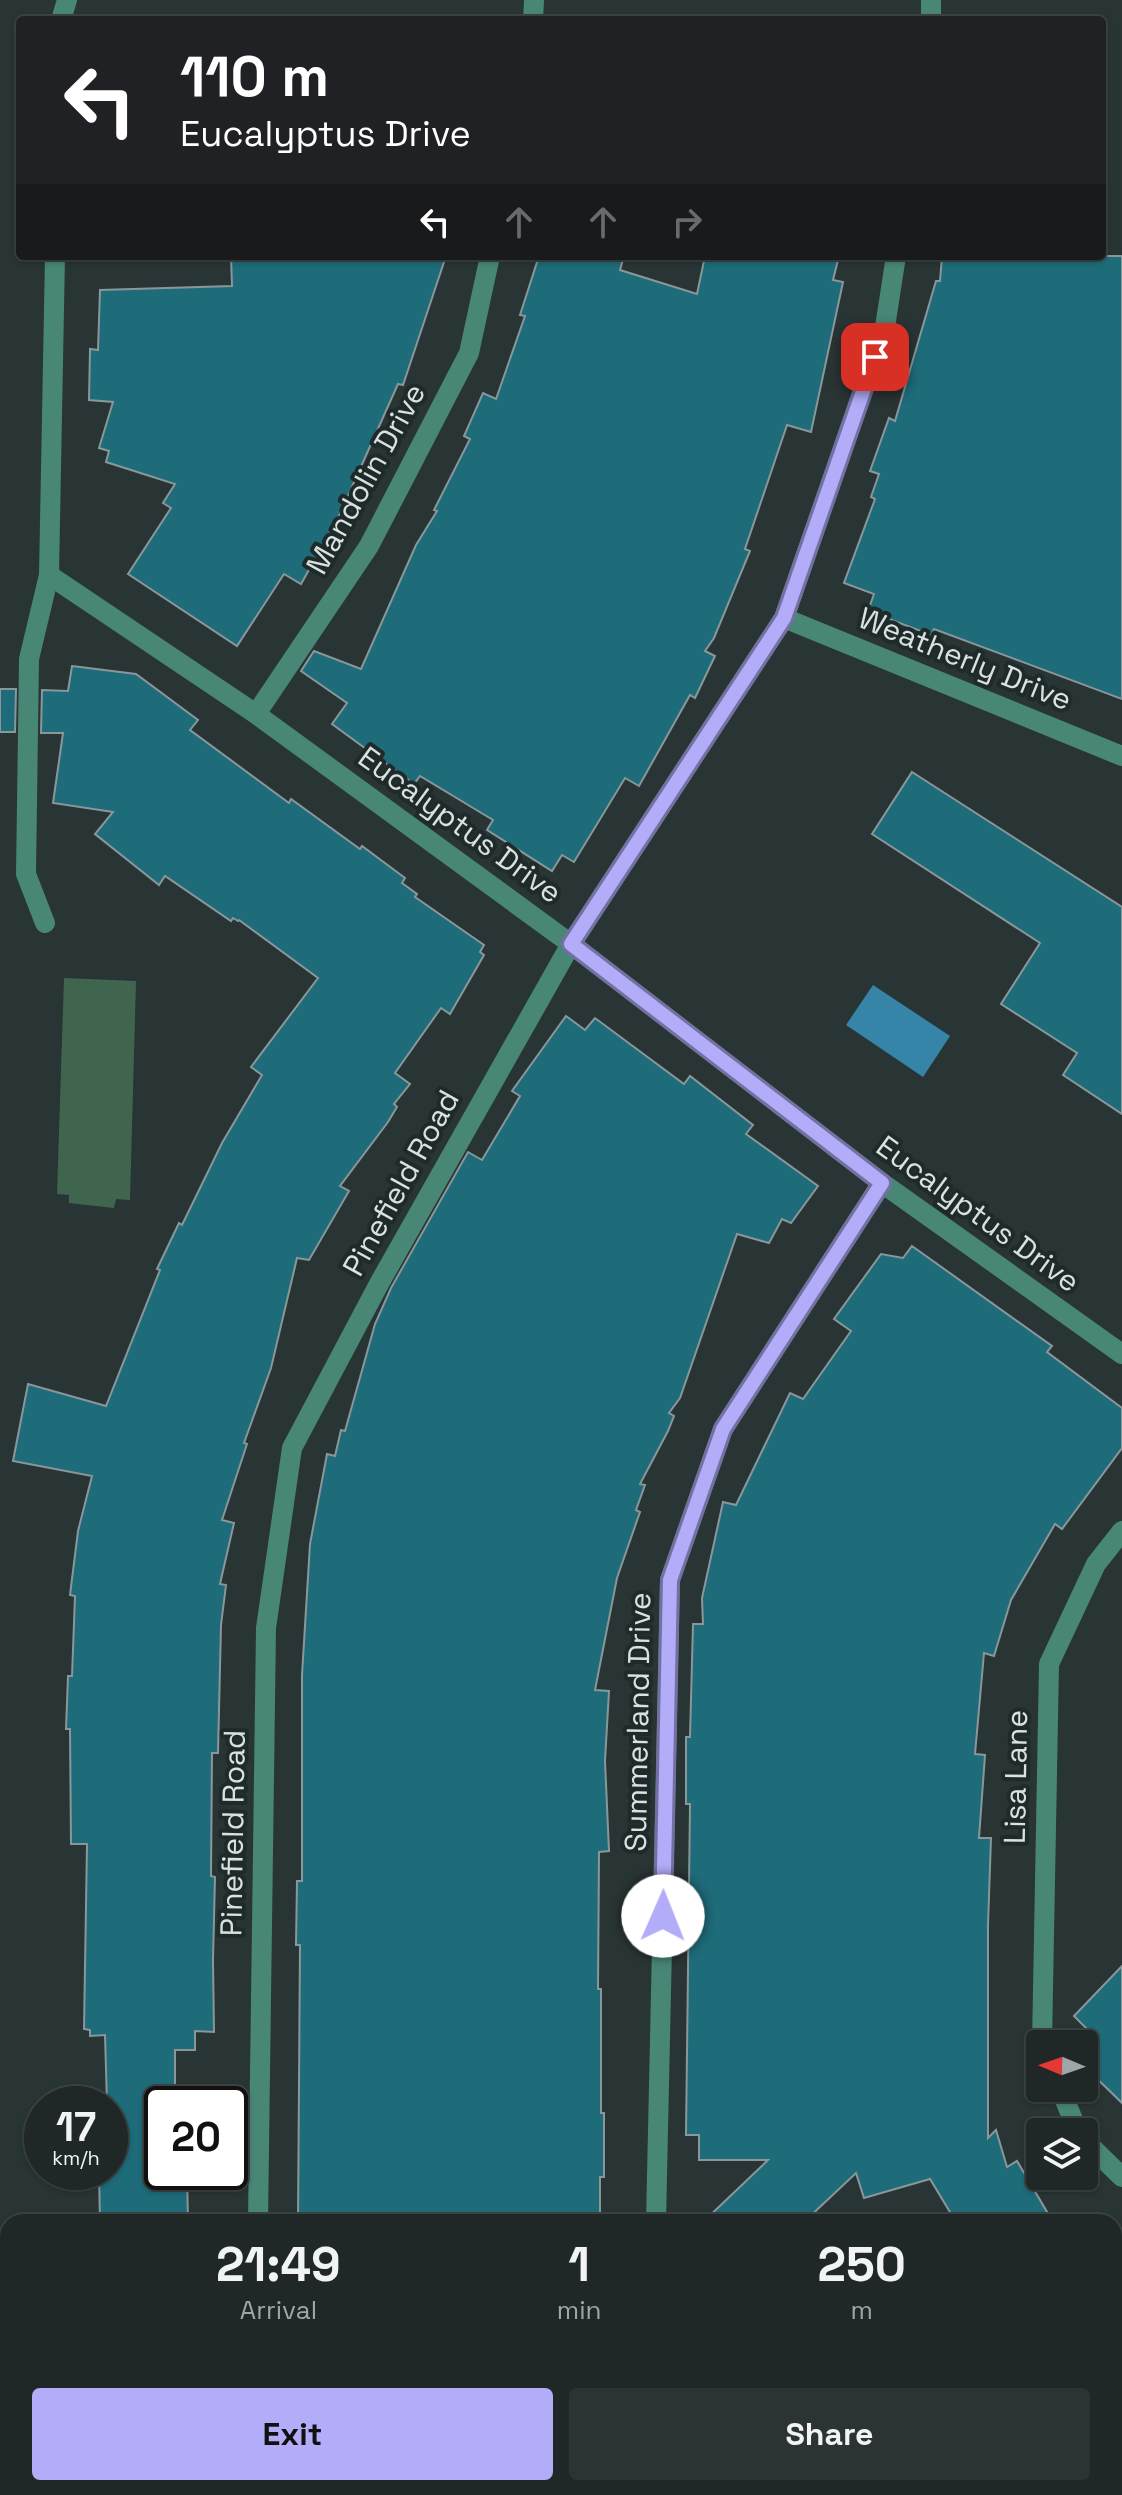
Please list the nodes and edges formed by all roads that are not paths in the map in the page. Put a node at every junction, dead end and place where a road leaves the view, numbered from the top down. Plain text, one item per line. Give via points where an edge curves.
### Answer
1 (55, 260) edge
2 (489, 260) edge
3 (895, 260) edge
4 (49, 575) junction
5 (784, 618) junction
6 (256, 714) junction
7 (1122, 756) edge
8 (45, 923) dead end
9 (571, 944) junction
10 (882, 1183) junction
11 (1122, 1354) edge
12 (1122, 1531) edge
13 (1042, 2030) edge
14 (1098, 2154) edge
15 (1122, 2177) edge
16 (258, 2214) edge
17 (656, 2214) edge

1 - 4 lane
2 - 6 lane, Mandolin Drive via 469,353 369,546
3 - 5 lane, Pinefield Road via 885,327
4 - 6 lane, Eucalyptus Drive
4 - 8 lane via 29,659 26,874
5 - 7 lane, Weatherly Drive
5 - 9 lane, Pinefield Road
6 - 9 lane, Eucalyptus Drive
9 - 10 lane, Eucalyptus Drive
9 - 16 lane, Pinefield Road via 292,1448 266,1628
10 - 11 lane, Eucalyptus Drive
10 - 17 lane, Summerland Drive via 723,1429 670,1580
12 - 13 lane, Lisa Lane via 1096,1564 1049,1664
14 - 15 lane

